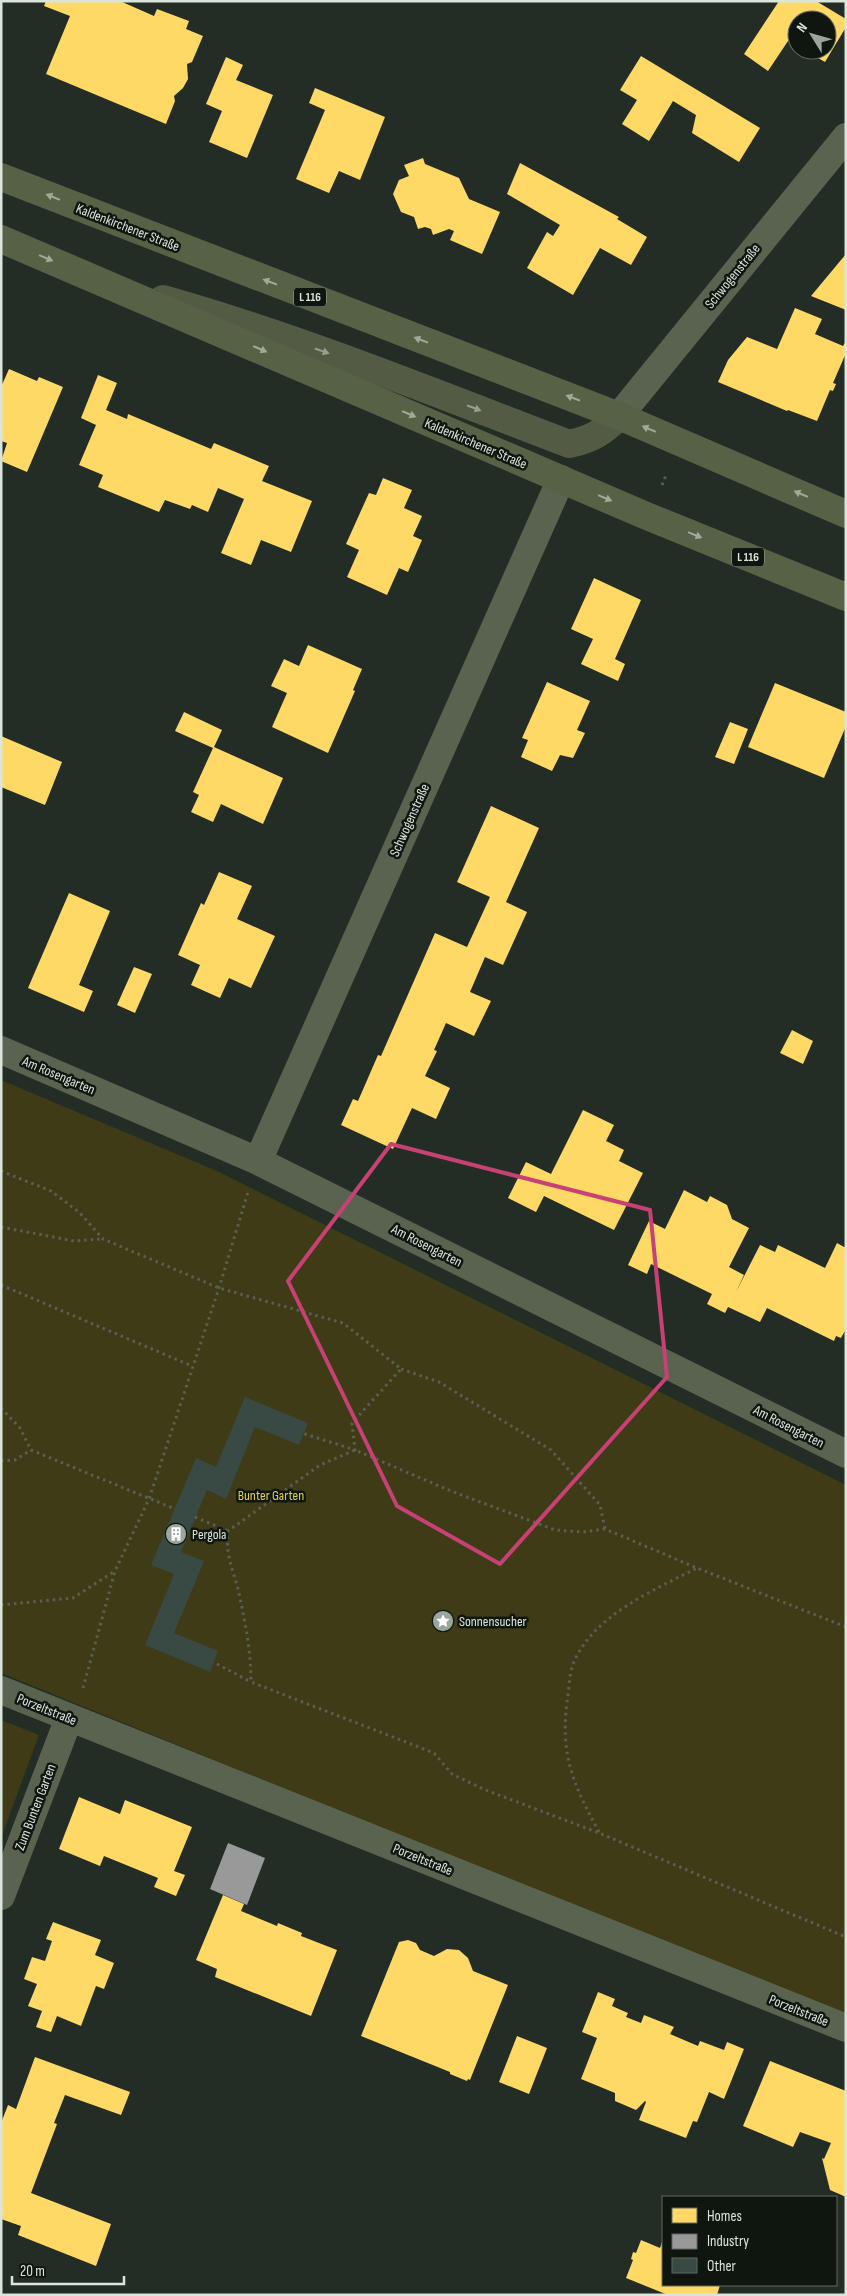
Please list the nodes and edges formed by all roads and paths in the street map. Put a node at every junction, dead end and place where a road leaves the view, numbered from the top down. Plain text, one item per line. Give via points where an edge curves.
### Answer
1 (846, 136) edge
2 (1, 177) edge
3 (1, 239) edge
4 (109, 284) junction
5 (619, 416) junction
6 (679, 442) junction
7 (561, 479) junction
8 (846, 514) edge
9 (649, 517) junction
10 (846, 597) edge
11 (1, 1050) edge
12 (258, 1161) junction
13 (1, 1171) edge
14 (1, 1227) edge
15 (102, 1239) junction
16 (1, 1285) edge
17 (219, 1288) junction
18 (192, 1366) junction
19 (401, 1368) junction
20 (1, 1408) edge
21 (302, 1433) dead end
22 (31, 1450) junction
23 (355, 1450) junction
24 (846, 1454) edge
25 (1, 1461) edge
26 (149, 1499) junction
27 (175, 1509) dead end
28 (196, 1517) dead end
29 (605, 1529) junction
30 (228, 1531) junction
31 (697, 1568) junction
32 (115, 1571) junction
33 (1, 1605) edge
34 (846, 1627) edge
35 (216, 1664) dead end
36 (251, 1682) junction
37 (1, 1690) edge
38 (69, 1718) junction
39 (599, 1833) junction
40 (1, 1896) edge
41 (846, 1937) edge
42 (846, 2028) edge

1 - 5 street, Schwogenstraße
5 -> 2 main road, Kaldenkirchener Straße / L 116
3 -> 4 main road, Kaldenkirchener Straße / L 116
4 -> 5 main road, Kaldenkirchener Straße via 215,314 375,370 568,444 589,440
4 -> 7 main road, Kaldenkirchener Straße / L 116
6 -> 5 main road, Kaldenkirchener Straße / L 116
8 -> 6 main road, Kaldenkirchener Straße / L 116
6 - 9 path
7 -> 9 main road, Kaldenkirchener Straße / L 116
7 - 12 street, Schwogenstraße
9 -> 10 main road, Kaldenkirchener Straße / L 116
11 - 12 street, Am Rosengarten
12 - 17 path
12 - 24 street, Am Rosengarten
13 - 15 path via 51,1191 80,1212
14 - 15 path via 74,1240
15 - 17 path
16 - 18 path
17 - 18 path
17 - 19 path via 343,1323
18 - 26 path
19 - 23 path via 352,1423
19 - 29 path via 439,1382 551,1450 600,1505
20 - 22 path via 20,1428
21 - 23 path
22 - 25 path via 15,1460
22 - 26 path
23 - 29 path via 555,1530 583,1532
23 - 30 path via 320,1465
26 - 27 path
26 - 32 path
28 - 30 path
29 - 31 path
30 - 36 path via 226,1548 240,1597 251,1656
31 - 34 path
31 - 39 path via 636,1600 598,1628 572,1666 564,1721 567,1759 580,1797
32 - 33 path via 73,1598
32 - 38 path via 86,1681
35 - 36 path
36 - 39 path via 434,1753 452,1774
37 - 38 street, Porzeltstraße
38 - 40 street, Zum Bunten Garten
38 - 42 street, Porzeltstraße
39 - 41 path

